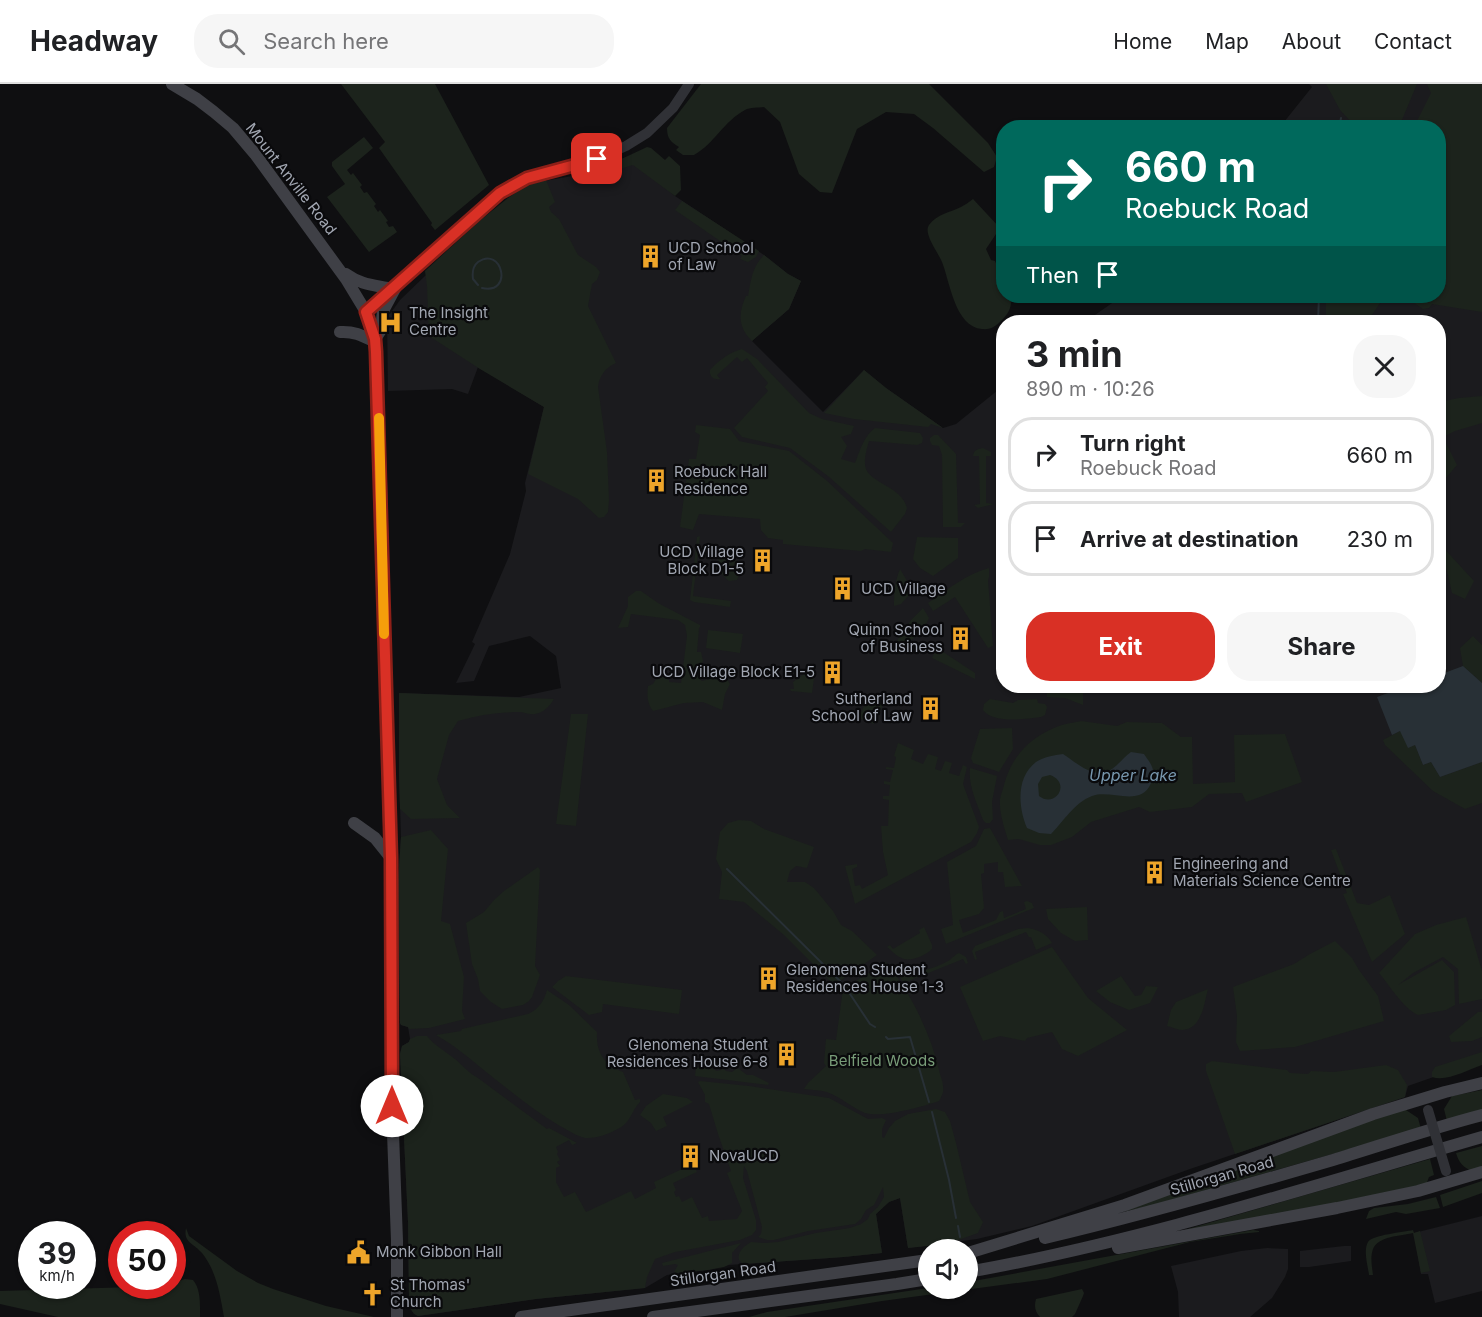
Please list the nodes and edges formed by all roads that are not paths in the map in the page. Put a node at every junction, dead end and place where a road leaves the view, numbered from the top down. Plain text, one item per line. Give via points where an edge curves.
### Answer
1 (171, 84) edge
2 (689, 84) edge
3 (340, 270) junction
4 (395, 287) junction
5 (366, 312) junction
6 (340, 332) dead end
7 (375, 341) junction
8 (354, 823) dead end
9 (391, 858) junction
10 (1482, 1083) edge
11 (1425, 1098) junction
12 (1482, 1115) edge
13 (1482, 1137) edge
14 (1482, 1172) edge
15 (1447, 1177) junction
16 (978, 1251) edge
17 (978, 1252) edge
18 (918, 1261) edge
19 (993, 1268) junction
20 (978, 1270) edge
21 (918, 1281) edge
22 (397, 1317) edge
23 (521, 1317) edge
24 (653, 1317) edge

1 - 3 main road, Mount Anville Road via 204,104 233,129
2 - 4 street via 647,133 626,146 597,159 527,178 500,193
3 - 4 main road via 359,282
3 - 5 main road, Mount Anville Road
4 - 5 street
4 - 7 main road
5 - 7 main road, Mount Anville Road
6 - 7 main road via 358,333
7 - 9 main road
8 - 9 main road via 375,838
9 - 22 main road
10 - 11 main road
11 - 15 street, bridge
11 - 16 main road via 1125,1205
12 - 17 main road, Stillorgan Road via 1128,1218
13 - 19 main road via 1146,1233
14 - 15 main road
15 - 19 main road via 1419,1191 1243,1226
18 - 23 main road, Stillorgan Road
19 - 20 main road
21 - 24 main road

